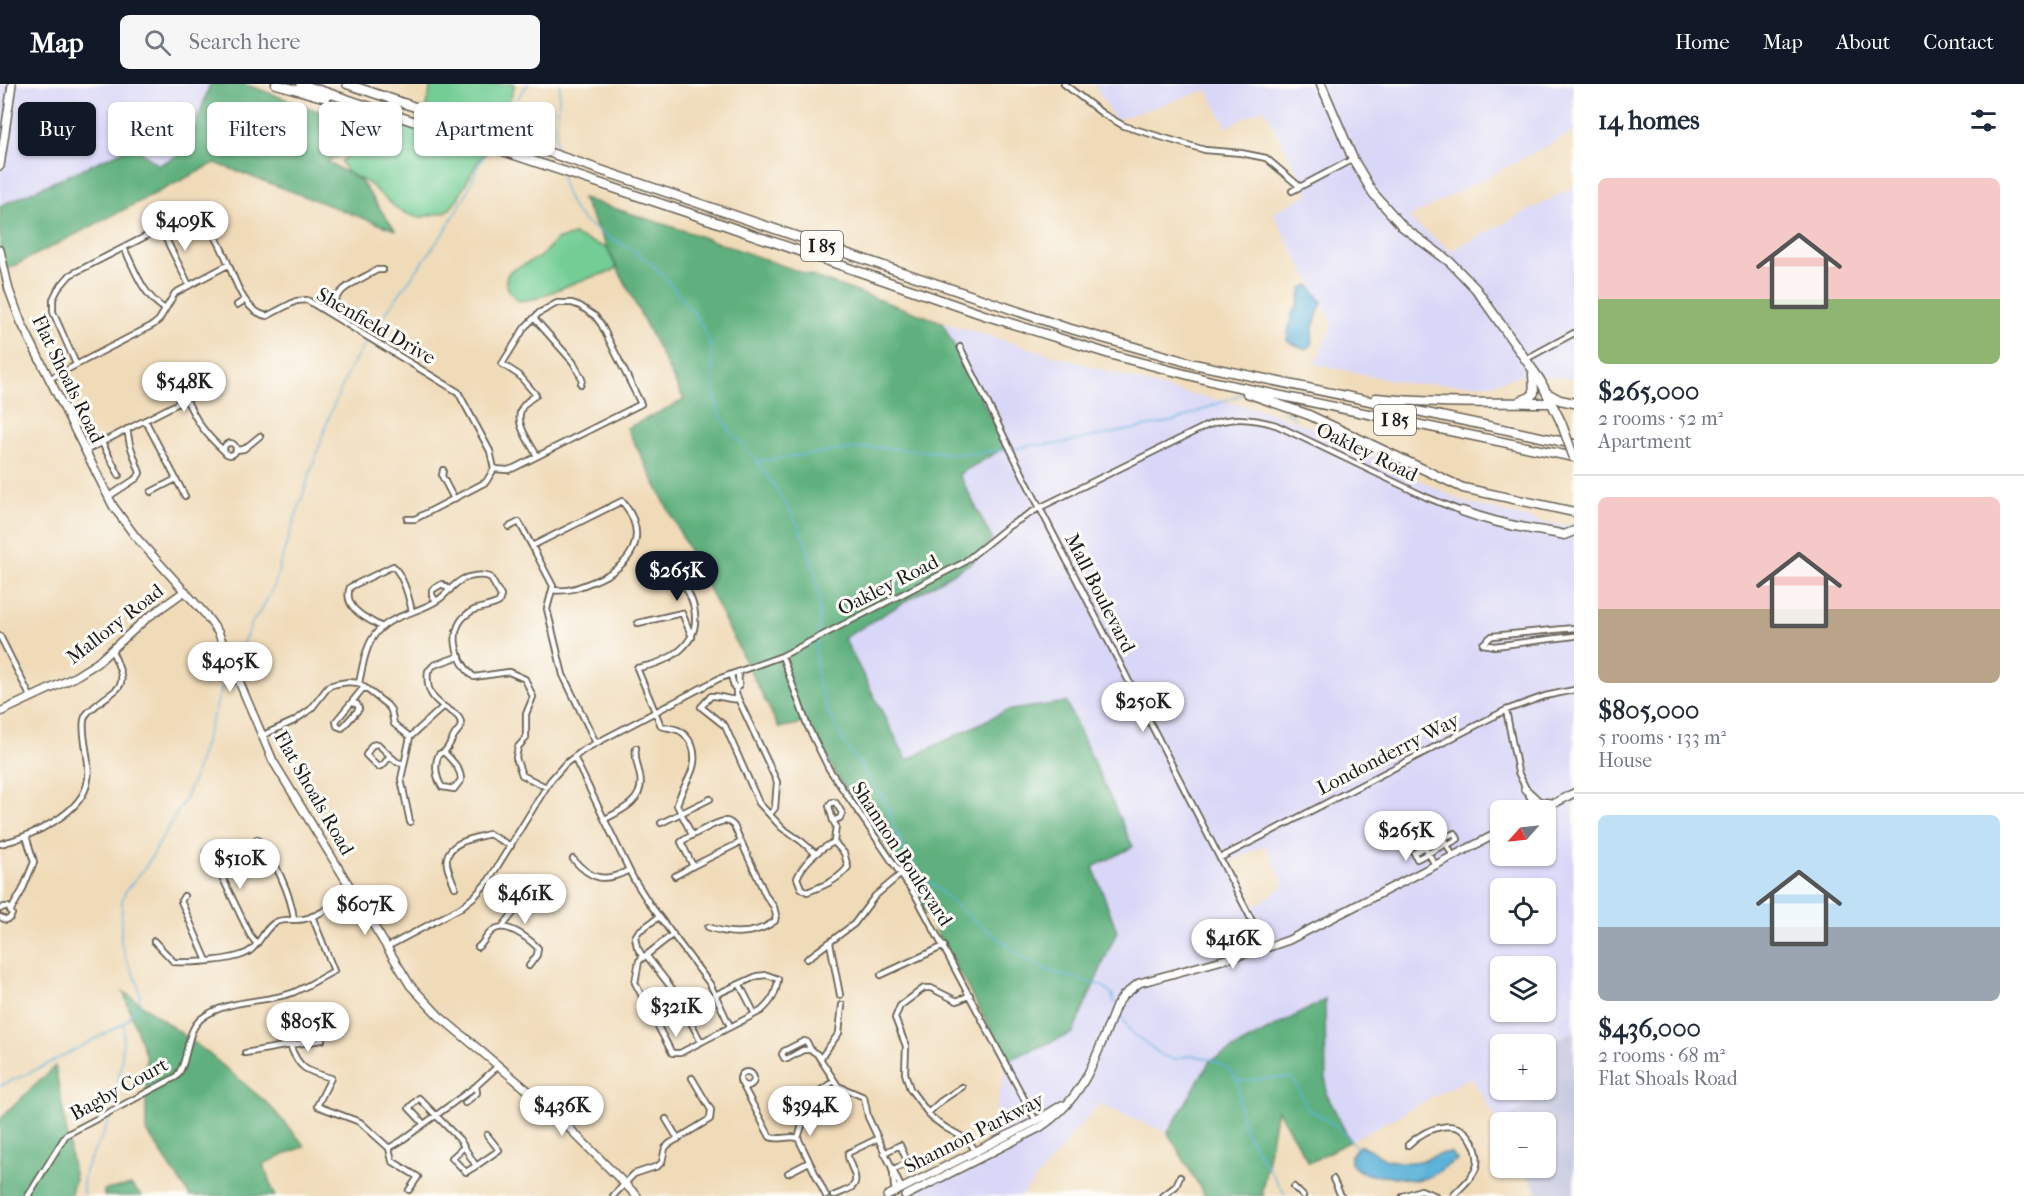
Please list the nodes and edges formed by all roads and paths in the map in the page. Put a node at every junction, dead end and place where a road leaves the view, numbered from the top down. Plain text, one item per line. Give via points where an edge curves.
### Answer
1 (12, 84) edge
2 (276, 84) edge
3 (301, 84) edge
4 (347, 84) edge
5 (1064, 84) edge
6 (1321, 84) edge
7 (405, 119) junction
8 (1, 145) edge
9 (1353, 159) junction
10 (0, 166) edge
11 (1299, 186) junction
12 (1292, 190) dead end
13 (160, 229) junction
14 (124, 248) junction
15 (0, 250) edge
16 (228, 265) junction
17 (383, 270) dead end
18 (189, 285) junction
19 (245, 300) junction
20 (237, 305) dead end
21 (165, 309) junction
22 (327, 312) junction
23 (534, 318) junction
24 (1574, 333) edge
25 (960, 347) dead end
26 (1526, 359) junction
27 (76, 364) junction
28 (1532, 369) junction
29 (49, 379) junction
30 (1215, 382) junction
31 (580, 384) dead end
32 (206, 390) dead end
33 (1546, 393) junction
34 (1335, 394) junction
35 (186, 399) junction
36 (1517, 402) junction
37 (1573, 403) edge
38 (1554, 407) junction
39 (145, 420) junction
40 (127, 429) junction
41 (260, 436) dead end
42 (102, 443) junction
43 (1574, 444) edge
44 (236, 450) junction
45 (85, 451) junction
46 (224, 451) junction
47 (537, 456) junction
48 (1574, 458) edge
49 (494, 469) junction
50 (443, 470) dead end
51 (119, 475) dead end
52 (176, 479) junction
53 (151, 492) dead end
54 (185, 496) dead end
55 (108, 497) junction
56 (454, 499) junction
57 (1039, 508) junction
58 (1462, 511) joint
59 (1572, 513) edge
60 (407, 519) dead end
61 (509, 527) dead end
62 (1574, 531) edge
63 (532, 546) junction
64 (681, 578) dead end
65 (450, 590) junction
66 (552, 590) junction
67 (185, 591) junction
68 (436, 601) junction
69 (412, 612) junction
70 (638, 623) dead end
71 (382, 627) junction
72 (1574, 628) edge
73 (0, 636) edge
74 (1574, 636) edge
75 (692, 637) junction
76 (112, 651) junction
77 (460, 656) junction
78 (782, 656) junction
79 (738, 672) junction
80 (731, 675) junction
81 (359, 683) junction
82 (364, 687) junction
83 (1574, 690) edge
84 (737, 694) junction
85 (30, 698) junction
86 (351, 703) junction
87 (443, 707) junction
88 (1506, 710) junction
89 (0, 712) edge
90 (655, 713) junction
91 (261, 736) junction
92 (410, 737) junction
93 (596, 743) junction
94 (636, 748) dead end
95 (444, 752) junction
96 (390, 756) junction
97 (574, 757) junction
98 (404, 764) junction
99 (546, 787) junction
100 (1525, 789) junction
101 (1574, 793) edge
102 (710, 799) dead end
103 (1531, 800) edge
104 (1537, 800) edge
105 (1556, 802) edge
106 (681, 813) junction
107 (770, 814) junction
108 (605, 819) junction
109 (833, 821) dead end
110 (410, 822) dead end
111 (661, 823) dead end
112 (692, 835) junction
113 (27, 836) junction
114 (1442, 836) junction
115 (1490, 837) edge
116 (257, 839) dead end
117 (741, 842) junction
118 (834, 843) junction
119 (0, 844) edge
120 (1447, 844) junction
121 (1424, 845) junction
122 (511, 846) junction
123 (206, 852) dead end
124 (815, 853) junction
125 (1428, 854) junction
126 (1453, 856) junction
127 (1220, 858) junction
128 (573, 860) dead end
129 (693, 866) junction
130 (1435, 866) junction
131 (629, 870) junction
132 (901, 874) junction
133 (675, 876) dead end
134 (489, 880) junction
135 (536, 884) dead end
136 (455, 886) dead end
137 (353, 893) junction
138 (184, 896) dead end
139 (523, 900) junction
140 (0, 909) edge
141 (11, 910) junction
142 (312, 916) junction
143 (659, 916) junction
144 (0, 917) edge
145 (294, 920) junction
146 (503, 926) junction
147 (708, 927) dead end
148 (673, 934) junction
149 (154, 941) dead end
150 (830, 943) junction
151 (256, 944) junction
152 (944, 946) junction
153 (387, 947) junction
154 (478, 947) dead end
155 (1266, 948) junction
156 (645, 956) junction
157 (807, 959) dead end
158 (207, 961) junction
159 (529, 966) dead end
160 (881, 975) dead end
161 (740, 985) junction
162 (715, 995) junction
163 (840, 995) dead end
164 (970, 995) junction
165 (842, 1005) dead end
166 (754, 1014) junction
167 (730, 1026) junction
168 (322, 1040) dead end
169 (701, 1042) junction
170 (290, 1045) junction
171 (811, 1050) junction
172 (245, 1053) dead end
173 (820, 1059) junction
174 (498, 1066) junction
175 (692, 1078) dead end
176 (834, 1081) junction
177 (742, 1084) dead end
178 (476, 1086) junction
179 (962, 1087) dead end
180 (465, 1103) dead end
181 (928, 1113) junction
182 (436, 1115) junction
183 (666, 1119) dead end
184 (424, 1124) junction
185 (1038, 1124) junction
186 (487, 1135) dead end
187 (798, 1138) junction
188 (678, 1139) junction
189 (877, 1139) junction
190 (1408, 1145) dead end
191 (464, 1147) junction
192 (389, 1148) junction
193 (884, 1153) junction
194 (978, 1154) junction
195 (809, 1162) junction
196 (476, 1166) junction
197 (788, 1173) dead end
198 (1180, 1178) dead end
199 (1333, 1179) dead end
200 (625, 1183) junction
201 (1294, 1187) dead end
202 (409, 1190) dead end
203 (28, 1196) edge
204 (613, 1196) edge
205 (637, 1196) edge
206 (826, 1196) edge
207 (833, 1196) edge
208 (887, 1196) edge
209 (905, 1196) edge
210 (1163, 1196) edge
211 (1303, 1196) edge
212 (1341, 1196) edge
213 (1403, 1196) edge
214 (1436, 1196) edge
215 (1453, 1196) edge

1 - 8 street
2 - 7 highway
3 - 7 highway, I 85
4 - 34 highway, I 85 via 1064,327 1194,364
5 - 11 street via 1124,126 1205,150 1266,158
6 - 9 highway
7 - 30 highway, I 85 via 984,315
8 - 10 street
9 - 11 street
9 - 26 highway via 1373,194 1394,218 1450,262 1476,289
11 - 12 street
13 - 14 street
13 - 16 street via 180,220 204,225 216,237
13 - 18 street
14 - 21 street via 143,288 154,303
14 - 27 street via 70,275 53,299 53,312
15 - 29 street, Flat Shoals Road via 13,303
16 - 18 street
16 - 19 street
17 - 22 street via 342,290
18 - 21 street via 175,293
19 - 20 street
19 - 22 street, Shenfield Drive via 252,310 267,316 306,300
21 - 27 street via 153,325
22 - 49 street, Shenfield Drive via 458,392 490,451
23 - 31 street via 573,362 582,379
23 - 47 street via 502,364 519,375 536,395 522,408 519,422
23 - 47 street via 557,303 572,303 589,311 601,324 641,404
24 - 26 street
25 - 57 street, Mall Boulevard
26 - 28 highway
27 - 29 street
28 - 33 highway
28 - 36 highway via 1534,393
29 - 45 street, Flat Shoals Road
30 - 48 highway, I 85
30 - 59 highway via 1309,415 1463,488
32 - 35 street
33 - 37 highway
33 - 38 highway
34 - 36 highway via 1424,403
34 - 43 highway, I 85
35 - 39 street
35 - 46 street via 207,436
36 - 38 highway
37 - 38 highway
38 - 48 highway, bridge
39 - 40 street
39 - 52 street
40 - 42 street
40 - 55 street via 140,473
41 - 44 street via 253,444
42 - 45 street
42 - 51 street
44 - 46 street via 230,456
44 - 46 street via 229,443
45 - 55 street, Flat Shoals Road
47 - 49 street via 508,470
49 - 56 street via 486,482
50 - 56 street via 442,476
52 - 53 street
52 - 54 street
55 - 67 street, Flat Shoals Road via 135,536
56 - 60 street via 415,519
57 - 58 street, Oakley Road via 1206,426 1244,418 1276,425
57 - 78 street, Oakley Road via 1009,526 963,563
57 - 127 street, Mall Boulevard
58 - 62 highway via 1564,535
61 - 63 street via 519,522
63 - 66 street
63 - 66 street via 622,501 631,516 634,545 627,561 602,578 575,589
64 - 75 street via 694,608
65 - 68 street
65 - 68 street via 442,584 432,590
65 - 77 street via 464,579 487,576 501,596 499,602 472,611 459,623 454,638
66 - 93 street via 547,609 563,675
67 - 76 street, Mallory Road via 147,618
67 - 91 street, Flat Shoals Road via 218,632
68 - 69 street
69 - 71 street
69 - 71 street via 393,566 350,587 351,604 363,618
70 - 75 street via 682,613
71 - 81 street via 366,652
72 - 74 street via 1492,636 1483,644
73 - 85 street
75 - 90 street via 671,657 638,668
76 - 85 street, Mallory Road via 73,678
76 - 113 street via 122,681 116,692 84,720 88,780 83,793 60,818
77 - 87 street via 434,664 428,671 431,694
77 - 99 street via 474,677 509,672 525,679 533,697 526,714 526,738 518,747 516,758 522,775
78 - 79 street, Oakley Road
78 - 132 street, Shannon Boulevard via 808,727 829,769
79 - 80 street, Oakley Road
79 - 84 street
80 - 84 street
80 - 90 street, Oakley Road
81 - 82 street
81 - 91 street via 330,686 311,709
82 - 86 street
82 - 92 street via 387,705 394,724
83 - 88 street, Londonderry Way
84 - 107 street via 777,782 775,808
84 - 107 street via 729,700 711,696 701,707 725,726 759,803
85 - 89 street, Mallory Road
86 - 86 street via 336,721 337,726 342,728 359,709
87 - 92 street
87 - 95 street via 458,716 462,727
88 - 100 street
88 - 127 street, Londonderry Way
90 - 93 street, Oakley Road
90 - 106 street via 661,726 685,734 693,750 692,773 677,805
91 - 137 street, Flat Shoals Road
92 - 98 street
93 - 97 street, Oakley Road
94 - 108 street via 634,759 641,782 638,795 626,808
95 - 95 street via 436,759 439,783 454,789 461,774
96 - 96 street via 378,744 372,745 366,755 378,767
96 - 98 street
97 - 99 street, Oakley Road
97 - 108 street
98 - 110 street via 401,779
99 - 122 street, Oakley Road
100 - 103 street
100 - 104 street
101 - 105 street
102 - 106 street
106 - 111 street
106 - 112 street
107 - 124 street
108 - 131 street
109 - 118 street
112 - 117 street via 724,820 734,826
112 - 129 street via 681,842
113 - 119 street
113 - 141 street via 34,862
114 - 120 street
114 - 120 street via 1455,832 1458,839
114 - 121 street
114 - 121 street via 1436,825 1418,834
115 - 126 street, Shannon Parkway
116 - 145 street via 265,847 283,886
117 - 129 street
117 - 147 street via 774,907 775,921 765,928 739,934
118 - 124 street
118 - 124 street via 844,853 848,867 841,877 807,892 797,878
120 - 125 street
120 - 126 street
121 - 125 street
121 - 125 street via 1414,853 1417,860
122 - 134 street, Oakley Road
122 - 136 street via 489,834 465,840 452,849 447,866
123 - 151 street via 213,858
125 - 130 street
126 - 130 street, Shannon Parkway
127 - 155 street, Mall Boulevard
128 - 131 street via 586,873 606,879
129 - 133 street
130 - 155 street, Shannon Parkway
131 - 143 street
132 - 150 street via 875,896 854,924
132 - 152 street, Shannon Boulevard
134 - 139 street
134 - 153 street, Oakley Road via 460,908
135 - 139 street
137 - 142 street
137 - 153 street, Flat Shoals Road
138 - 158 street via 181,902
139 - 146 street
140 - 141 street
141 - 144 street via 8,919
142 - 145 street
142 - 203 street, Bagby Court via 334,971 292,993 222,1009 202,1019 192,1032 182,1070 176,1077 66,1136
143 - 148 street
143 - 156 street via 635,937
145 - 151 street via 276,922
146 - 154 street via 491,931
146 - 159 street via 538,948
148 - 156 street
148 - 162 street
149 - 158 street via 174,962
150 - 157 street
150 - 163 street
151 - 158 street via 242,955
152 - 160 street
152 - 164 street, Shannon Boulevard
153 - 174 street, Flat Shoals Road via 429,1008
155 - 185 street, Shannon Parkway via 1149,979 1131,988 1116,1006 1088,1074 1074,1097 1058,1115
156 - 169 street via 677,995
156 - 169 street via 639,961 635,983 672,1053
161 - 162 street
161 - 166 street
161 - 166 street via 761,975 778,979 771,1002
162 - 167 street
164 - 181 street via 957,1001 924,988 897,1011 897,1024 906,1046 907,1081
164 - 185 street, Shannon Boulevard
165 - 173 street via 839,1033
166 - 167 street
167 - 169 street
168 - 170 street
170 - 172 street
170 - 192 street via 296,1062 331,1078 317,1106 360,1122
171 - 171 street via 787,1059 782,1054 804,1041
171 - 173 street
173 - 176 street
174 - 178 street
174 - 200 street, Flat Shoals Road via 550,1109
175 - 188 street via 712,1116
176 - 187 street via 811,1097
176 - 189 street via 864,1097
177 - 187 street via 771,1137
178 - 180 street via 477,1093
178 - 182 street
179 - 181 street
181 - 194 street via 968,1140
182 - 184 street
182 - 184 street via 419,1098 409,1108
182 - 191 street
183 - 188 street
184 - 192 street
185 - 194 street, Shannon Parkway
186 - 196 street via 499,1150
187 - 195 street
188 - 200 street via 665,1148 658,1166 634,1174
189 - 193 street
189 - 207 street via 848,1153 855,1183
190 - 215 street via 1436,1127 1462,1130 1468,1136 1478,1157 1477,1166
191 - 196 street
191 - 196 street via 452,1158 466,1172
192 - 202 street via 392,1161 418,1178
193 - 193 street via 892,1170 908,1163 900,1145
194 - 208 street, Shannon Parkway
194 - 209 street, Shannon Parkway
195 - 197 street
195 - 206 street
198 - 210 street
199 - 212 street
200 - 204 street
200 - 205 street, Flat Shoals Road
201 - 211 street
213 - 214 street via 1421,1190

